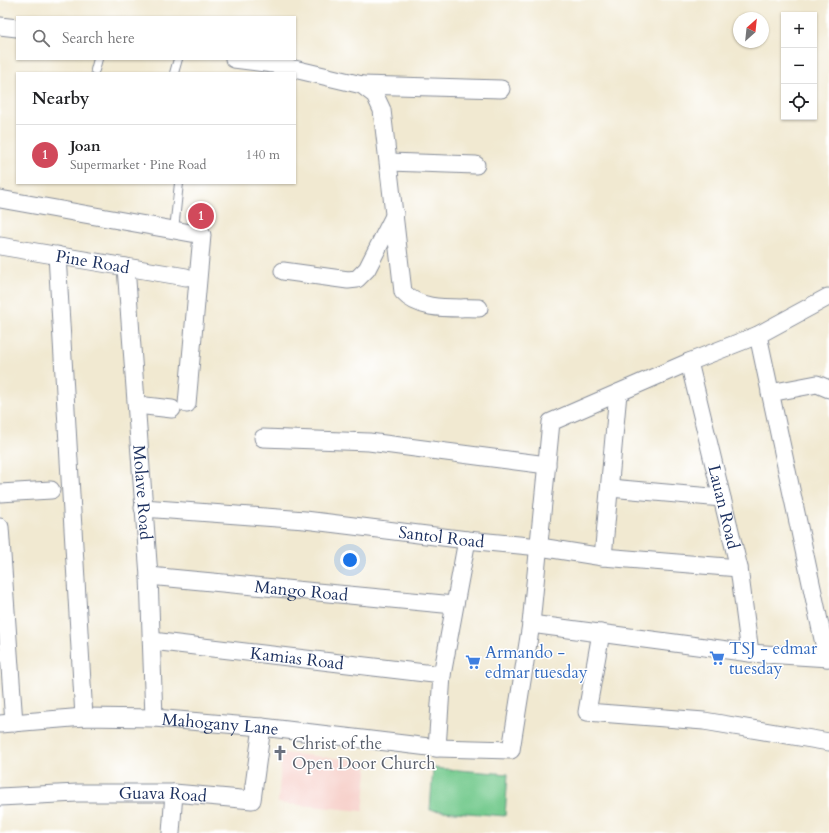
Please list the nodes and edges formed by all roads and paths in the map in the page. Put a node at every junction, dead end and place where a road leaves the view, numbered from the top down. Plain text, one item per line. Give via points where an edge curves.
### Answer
1 (0, 26) edge
2 (16, 28) edge
3 (98, 60) edge
4 (178, 60) edge
5 (247, 60) edge
6 (274, 62) edge
7 (94, 70) dead end
8 (174, 72) edge
9 (362, 85) junction
10 (501, 89) dead end
11 (389, 162) junction
12 (476, 165) dead end
13 (179, 184) edge
14 (0, 199) edge
15 (394, 214) junction
16 (174, 230) junction
17 (0, 246) edge
18 (56, 255) junction
19 (126, 267) junction
20 (283, 271) dead end
21 (186, 277) dead end
22 (828, 297) dead end
23 (479, 308) dead end
24 (758, 335) junction
25 (689, 362) junction
26 (829, 389) edge
27 (618, 393) junction
28 (770, 393) junction
29 (137, 405) junction
30 (262, 438) dead end
31 (547, 465) junction
32 (610, 488) junction
33 (51, 490) dead end
34 (0, 493) edge
35 (722, 498) junction
36 (143, 508) junction
37 (0, 527) edge
38 (467, 540) junction
39 (540, 547) junction
40 (603, 557) junction
41 (740, 568) junction
42 (149, 576) junction
43 (454, 605) junction
44 (531, 624) junction
45 (601, 633) junction
46 (152, 641) junction
47 (750, 653) junction
48 (828, 658) edge
49 (442, 675) junction
50 (84, 717) junction
51 (154, 718) junction
52 (7, 723) edge
53 (262, 727) junction
54 (829, 742) edge
55 (437, 748) junction
56 (174, 794) junction
57 (0, 797) edge
58 (171, 833) edge

1 - 2 street
3 - 7 lane
4 - 8 lane
5 - 6 street
6 - 9 street
9 - 10 street
9 - 11 street via 375,95 382,110
11 - 12 street
11 - 15 street
13 - 16 lane
14 - 16 street
15 - 20 street via 367,269 357,279
15 - 23 street via 403,292 410,300 427,306
16 - 29 street via 202,235 179,407
17 - 18 street, Pine Road
18 - 19 street, Pine Road
18 - 50 street
19 - 21 street, Pine Road
19 - 29 street, Molave Road
22 - 24 street
24 - 25 street
24 - 28 street
25 - 27 street
25 - 35 street, Lauan Road
26 - 28 street via 817,384
27 - 31 street via 551,422
27 - 32 street
28 - 48 street
29 - 36 street, Molave Road
30 - 31 street via 369,442
31 - 39 street
32 - 35 street
32 - 40 street
33 - 34 street
35 - 41 street, Lauan Road
36 - 38 street, Santol Road via 305,520
36 - 42 street, Molave Road
37 - 52 street
38 - 39 street, Santol Road
38 - 43 street
39 - 40 street, Santol Road
39 - 44 street
40 - 41 street, Santol Road
41 - 47 street, Lauan Road
42 - 43 street, Mango Road
42 - 46 street, Molave Road
43 - 49 street
44 - 45 street
44 - 55 street, Mahogany Lane via 511,750
45 - 47 street
45 - 54 street via 588,712 704,721
46 - 49 street, Kamias Road
46 - 51 street, Molave Road
47 - 48 street
49 - 55 street
50 - 51 street, Mahogany Lane
50 - 52 street, Mahogany Lane
51 - 53 street, Mahogany Lane
53 - 55 street, Mahogany Lane
53 - 56 street, Guava Road via 252,800
56 - 57 street, Guava Road via 77,793
56 - 58 street

